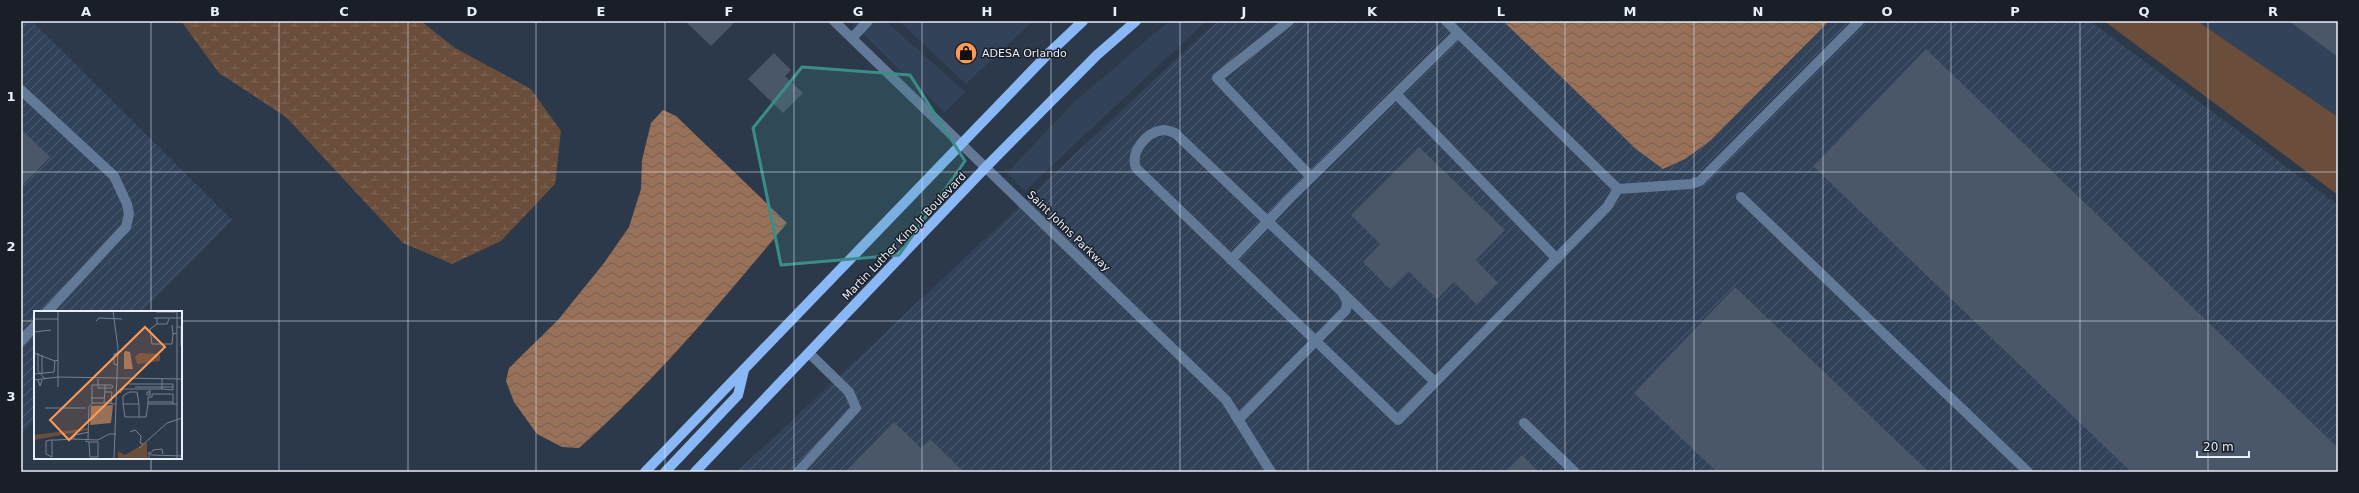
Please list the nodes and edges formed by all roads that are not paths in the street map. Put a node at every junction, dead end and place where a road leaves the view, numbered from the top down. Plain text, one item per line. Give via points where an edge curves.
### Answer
1 (834, 21) edge
2 (868, 21) edge
3 (1083, 21) edge
4 (1136, 21) edge
5 (1288, 21) edge
6 (1446, 21) edge
7 (1859, 21) edge
8 (1458, 33) junction
9 (852, 38) junction
10 (21, 90) edge
11 (1396, 94) junction
12 (961, 143) junction
13 (986, 167) junction
14 (1311, 177) junction
15 (1618, 189) junction
16 (1741, 197) dead end
17 (1268, 221) junction
18 (1556, 259) junction
19 (1231, 260) junction
20 (1342, 292) junction
21 (48, 311) edge
22 (34, 327) edge
23 (21, 341) edge
24 (1316, 341) junction
25 (808, 353) junction
26 (745, 368) junction
27 (1435, 382) junction
28 (1238, 420) junction
29 (1524, 423) dead end
30 (645, 472) edge
31 (665, 472) edge
32 (694, 472) edge
33 (798, 472) edge
34 (1271, 472) edge
35 (1575, 472) edge
36 (2028, 472) edge

1 - 9 street, Saint Johns Parkway
2 - 9 street
3 - 12 main road, Martin Luther King Jr Boulevard
4 - 13 main road, Martin Luther King Jr Boulevard via 1097,55
5 - 14 street via 1217,78
6 - 8 street
7 - 15 street via 1700,181 1691,184
8 - 11 street
8 - 15 street
9 - 12 street, Saint Johns Parkway
10 - 21 street via 114,176 129,214 126,227
11 - 14 street
11 - 18 street
12 - 13 street, Saint Johns Parkway
12 - 26 main road, Martin Luther King Jr Boulevard
13 - 25 main road, Martin Luther King Jr Boulevard
13 - 28 street, Saint Johns Parkway via 1226,400
14 - 17 street
15 - 18 street via 1607,207
16 - 36 street
17 - 19 street
17 - 19 street via 1175,133 1164,130 1152,134 1135,151 1133,160 1136,168
17 - 20 street
18 - 27 street
19 - 24 street
20 - 24 street via 1346,310
20 - 27 street
22 - 23 street
24 - 27 street via 1398,420
24 - 28 street
25 - 32 main road, Martin Luther King Jr Boulevard
25 - 33 street via 849,392 856,408
26 - 30 main road, Martin Luther King Jr Boulevard
26 - 31 main road via 738,395
28 - 34 street, Saint Johns Parkway
29 - 35 street

